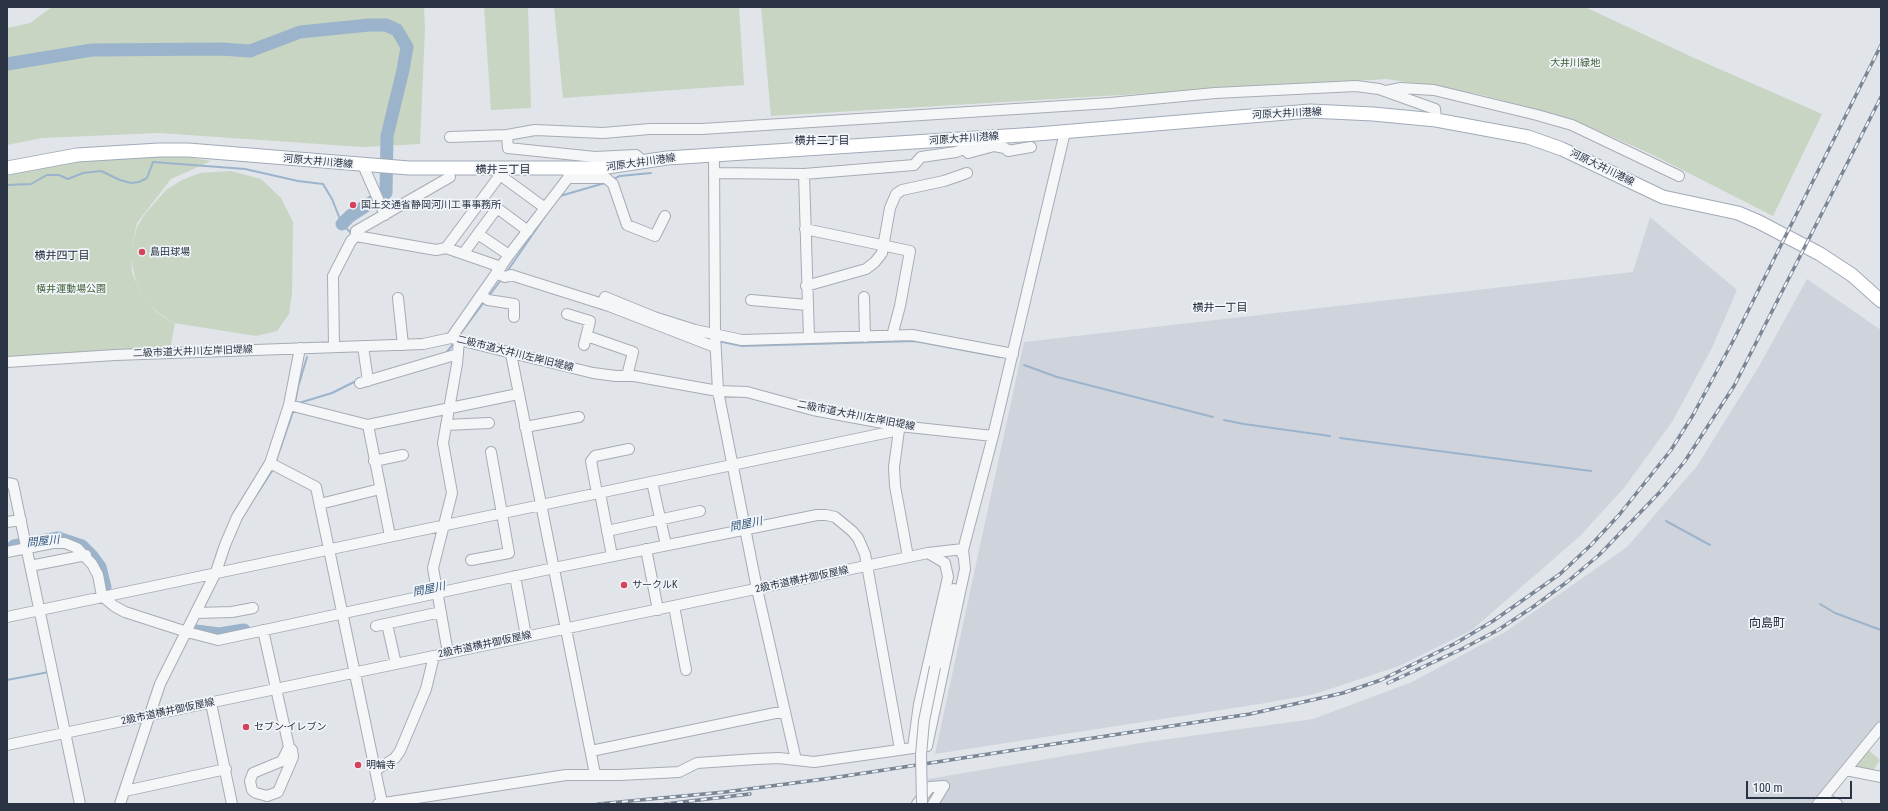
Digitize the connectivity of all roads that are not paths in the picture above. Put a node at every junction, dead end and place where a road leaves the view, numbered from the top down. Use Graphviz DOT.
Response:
graph roads {
  1 [pos="1384,91"];
  2 [pos="1436,120"];
  3 [pos="1065,132"];
  4 [pos="507,135"];
  5 [pos="450,137"];
  6 [pos="993,137"];
  7 [pos="1031,147"];
  8 [pos="714,155"];
  9 [pos="643,161"];
  10 [pos="363,165"];
  11 [pos="914,165"];
  12 [pos="7,168"];
  13 [pos="569,173"];
  14 [pos="714,173"];
  15 [pos="967,173"];
  16 [pos="804,174"];
  17 [pos="1679,176"];
  18 [pos="450,177"];
  19 [pos="545,208"];
  20 [pos="385,215"];
  21 [pos="665,216"];
  22 [pos="805,229"];
  23 [pos="528,231"];
  24 [pos="478,234"];
  25 [pos="356,236"];
  26 [pos="884,245"];
  27 [pos="446,248"];
  28 [pos="463,254"];
  29 [pos="509,255"];
  30 [pos="498,270"];
  31 [pos="806,286"];
  32 [pos="481,295"];
  33 [pos="864,297"];
  34 [pos="398,298"];
  35 [pos="751,300"];
  36 [pos="1881,300"];
  37 [pos="807,305"];
  38 [pos="566,314"];
  39 [pos="514,317"];
  40 [pos="671,326"];
  41 [pos="715,334"];
  42 [pos="892,336"];
  43 [pos="865,337"];
  44 [pos="809,338"];
  45 [pos="455,339"];
  46 [pos="403,345"];
  47 [pos="363,346"];
  48 [pos="715,346"];
  49 [pos="334,347"];
  50 [pos="300,348"];
  51 [pos="458,354"];
  52 [pos="511,354"];
  53 [pos="1013,354"];
  54 [pos="7,362"];
  55 [pos="627,376"];
  56 [pos="718,391"];
  57 [pos="518,394"];
  58 [pos="289,405"];
  59 [pos="450,408"];
  60 [pos="579,417"];
  61 [pos="489,423"];
  62 [pos="368,425"];
  63 [pos="446,425"];
  64 [pos="525,426"];
  65 [pos="899,428"];
  66 [pos="993,436"];
  67 [pos="629,449"];
  68 [pos="491,452"];
  69 [pos="402,455"];
  70 [pos="374,461"];
  71 [pos="270,463"];
  72 [pos="733,465"];
  73 [pos="652,482"];
  74 [pos="7,483"];
  75 [pos="380,489"];
  76 [pos="598,493"];
  77 [pos="320,504"];
  78 [pos="541,505"];
  79 [pos="700,511"];
  80 [pos="502,513"];
  81 [pos="21,520"];
  82 [pos="660,520"];
  83 [pos="7,522"];
  84 [pos="443,525"];
  85 [pos="746,529"];
  86 [pos="607,531"];
  87 [pos="390,536"];
  88 [pos="666,545"];
  89 [pos="27,548"];
  90 [pos="330,548"];
  91 [pos="963,549"];
  92 [pos="646,550"];
  93 [pos="7,552"];
  94 [pos="928,553"];
  95 [pos="86,555"];
  96 [pos="612,556"];
  97 [pos="908,557"];
  98 [pos="471,560"];
  99 [pos="30,566"];
  100 [pos="868,566"];
  101 [pos="554,568"];
  102 [pos="216,572"];
  103 [pos="515,576"];
  104 [pos="757,589"];
  105 [pos="437,592"];
  106 [pos="102,596"];
  107 [pos="674,606"];
  108 [pos="252,608"];
  109 [pos="39,610"];
  110 [pos="658,610"];
  111 [pos="343,612"];
  112 [pos="440,612"];
  113 [pos="196,613"];
  114 [pos="7,616"];
  115 [pos="387,624"];
  116 [pos="376,626"];
  117 [pos="566,628"];
  118 [pos="263,630"];
  119 [pos="187,632"];
  120 [pos="526,636"];
  121 [pos="448,653"];
  122 [pos="434,656"];
  123 [pos="396,664"];
  124 [pos="686,670"];
  125 [pos="356,672"];
  126 [pos="277,688"];
  127 [pos="211,703"];
  128 [pos="785,711"];
  129 [pos="149,716"];
  130 [pos="1881,727"];
  131 [pos="65,733"];
  132 [pos="7,745"];
  133 [pos="289,747"];
  134 [pos="913,748"];
  135 [pos="900,750"];
  136 [pos="591,751"];
  137 [pos="796,760"];
  138 [pos="226,769"];
  139 [pos="376,770"];
  140 [pos="1846,770"];
  141 [pos="595,774"];
  142 [pos="1881,777"];
  143 [pos="125,791"];
  144 [pos="1820,801"];
  145 [pos="80,804"];
  146 [pos="120,804"];
  147 [pos="232,804"];
  148 [pos="380,804"];
  149 [pos="917,804"];
  150 [pos="922,804"];
  151 [pos="932,804"];
  152 [pos="1836,804"];
  1 -- 2 [label="street"];
  1 -- 4 [label="street"];
  1 -- 17 [label="street"];
  2 -- 3 [label="main road, 河原大井川港線"];
  2 -- 36 [label="main road, 河原大井川港線"];
  3 -- 6 [label="main road, 河原大井川港線"];
  3 -- 53 [label="street"];
  4 -- 5 [label="street"];
  4 -- 9 [label="street"];
  6 -- 8 [label="main road, 河原大井川港線"];
  6 -- 11 [label="street"];
  7 -- 11 [label="street"];
  8 -- 9 [label="main road, 河原大井川港線"];
  8 -- 14 [label="street"];
  9 -- 13 [label="main road, 河原大井川港線"];
  10 -- 12 [label="main road, 河原大井川港線"];
  10 -- 13 [label="main road, 河原大井川港線"];
  10 -- 20 [label="street"];
  11 -- 16 [label="street"];
  13 -- 19 [label="street"];
  13 -- 21 [label="street"];
  14 -- 16 [label="street"];
  14 -- 41 [label="street"];
  15 -- 26 [label="street"];
  16 -- 22 [label="street"];
  18 -- 20 [label="street"];
  19 -- 23 [label="street"];
  19 -- 27 [label="street"];
  20 -- 25 [label="street"];
  22 -- 26 [label="street"];
  22 -- 31 [label="street"];
  23 -- 24 [label="street"];
  23 -- 29 [label="street"];
  24 -- 28 [label="street"];
  24 -- 29 [label="street"];
  25 -- 27 [label="street"];
  25 -- 49 [label="street"];
  26 -- 31 [label="street"];
  26 -- 42 [label="street"];
  27 -- 28 [label="street"];
  28 -- 30 [label="street"];
  29 -- 30 [label="street"];
  30 -- 32 [label="street"];
  30 -- 40 [label="street"];
  31 -- 37 [label="street"];
  32 -- 39 [label="street"];
  32 -- 45 [label="street"];
  33 -- 43 [label="street"];
  34 -- 46 [label="street"];
  35 -- 37 [label="street"];
  37 -- 44 [label="street"];
  38 -- 55 [label="street"];
  40 -- 41 [label="street"];
  40 -- 48 [label="street"];
  41 -- 44 [label="street"];
  41 -- 48 [label="street"];
  42 -- 43 [label="street"];
  42 -- 53 [label="street"];
  43 -- 44 [label="street"];
  45 -- 46 [label="street, 二級市道大井川左岸旧堤線"];
  45 -- 51 [label="street"];
  45 -- 52 [label="street, 二級市道大井川左岸旧堤線"];
  46 -- 47 [label="street, 二級市道大井川左岸旧堤線"];
  47 -- 49 [label="street, 二級市道大井川左岸旧堤線"];
  47 -- 51 [label="street"];
  48 -- 56 [label="street"];
  49 -- 50 [label="street, 二級市道大井川左岸旧堤線"];
  50 -- 54 [label="street, 二級市道大井川左岸旧堤線"];
  50 -- 58 [label="street"];
  51 -- 59 [label="street"];
  52 -- 55 [label="street, 二級市道大井川左岸旧堤線"];
  52 -- 57 [label="street"];
  53 -- 66 [label="street"];
  55 -- 56 [label="street, 二級市道大井川左岸旧堤線"];
  56 -- 65 [label="street, 二級市道大井川左岸旧堤線"];
  56 -- 72 [label="street"];
  57 -- 59 [label="street"];
  57 -- 64 [label="street"];
  58 -- 62 [label="street"];
  58 -- 71 [label="street"];
  59 -- 62 [label="street"];
  59 -- 63 [label="street"];
  60 -- 64 [label="street"];
  61 -- 63 [label="street"];
  62 -- 70 [label="street"];
  63 -- 84 [label="street"];
  64 -- 78 [label="street"];
  65 -- 66 [label="street, 二級市道大井川左岸旧堤線"];
  65 -- 72 [label="street"];
  65 -- 97 [label="street"];
  66 -- 91 [label="street"];
  67 -- 76 [label="street"];
  68 -- 80 [label="street"];
  69 -- 70 [label="street"];
  70 -- 75 [label="street"];
  71 -- 77 [label="street"];
  71 -- 102 [label="street"];
  72 -- 73 [label="street"];
  72 -- 85 [label="street"];
  73 -- 76 [label="street"];
  73 -- 82 [label="street"];
  74 -- 81 [label="street"];
  75 -- 77 [label="street"];
  75 -- 87 [label="street"];
  76 -- 78 [label="street"];
  76 -- 86 [label="street"];
  77 -- 90 [label="street"];
  78 -- 80 [label="street"];
  78 -- 101 [label="street"];
  79 -- 82 [label="street"];
  80 -- 84 [label="street"];
  80 -- 98 [label="street"];
  81 -- 83 [label="street"];
  81 -- 89 [label="street"];
  82 -- 86 [label="street"];
  82 -- 88 [label="street"];
  84 -- 87 [label="street"];
  84 -- 105 [label="street"];
  85 -- 88 [label="street"];
  85 -- 100 [label="street"];
  85 -- 104 [label="street"];
  86 -- 96 [label="street"];
  87 -- 90 [label="street"];
  88 -- 92 [label="street"];
  89 -- 93 [label="street"];
  89 -- 95 [label="street"];
  89 -- 99 [label="street"];
  90 -- 102 [label="street"];
  90 -- 111 [label="street"];
  91 -- 94 [label="street, 2級市道横井御仮屋線"];
  91 -- 134 [label="street"];
  91 -- 150 [label="street, bridge"];
  92 -- 96 [label="street"];
  92 -- 110 [label="street"];
  94 -- 97 [label="street, 2級市道横井御仮屋線"];
  94 -- 134 [label="street"];
  95 -- 99 [label="street"];
  95 -- 106 [label="street"];
  96 -- 101 [label="street"];
  97 -- 100 [label="street, 2級市道横井御仮屋線"];
  99 -- 109 [label="street"];
  100 -- 104 [label="street, 2級市道横井御仮屋線"];
  100 -- 135 [label="street"];
  101 -- 103 [label="street"];
  101 -- 117 [label="street"];
  102 -- 106 [label="street"];
  102 -- 113 [label="street"];
  103 -- 105 [label="street"];
  103 -- 120 [label="street"];
  104 -- 107 [label="street, 2級市道横井御仮屋線"];
  104 -- 128 [label="street"];
  105 -- 111 [label="street"];
  105 -- 112 [label="street"];
  106 -- 109 [label="street"];
  106 -- 119 [label="street"];
  107 -- 110 [label="street, 2級市道横井御仮屋線"];
  107 -- 124 [label="street"];
  108 -- 113 [label="street"];
  109 -- 114 [label="street"];
  109 -- 131 [label="street"];
  110 -- 117 [label="street, 2級市道横井御仮屋線"];
  111 -- 118 [label="street"];
  111 -- 125 [label="street"];
  112 -- 115 [label="street"];
  112 -- 121 [label="street"];
  113 -- 119 [label="street"];
  115 -- 116 [label="street"];
  115 -- 123 [label="street"];
  117 -- 120 [label="street, 2級市道横井御仮屋線"];
  117 -- 136 [label="street"];
  118 -- 119 [label="street"];
  118 -- 126 [label="street"];
  119 -- 129 [label="street"];
  120 -- 121 [label="street, 2級市道横井御仮屋線"];
  121 -- 122 [label="street, 2級市道横井御仮屋線"];
  122 -- 123 [label="street, 2級市道横井御仮屋線"];
  122 -- 139 [label="street"];
  123 -- 125 [label="street, 2級市道横井御仮屋線"];
  125 -- 126 [label="street, 2級市道横井御仮屋線"];
  125 -- 139 [label="street"];
  126 -- 127 [label="street, 2級市道横井御仮屋線"];
  126 -- 133 [label="street"];
  127 -- 129 [label="street, 2級市道横井御仮屋線"];
  127 -- 138 [label="street"];
  128 -- 136 [label="street"];
  128 -- 137 [label="street"];
  129 -- 131 [label="street, 2級市道横井御仮屋線"];
  129 -- 143 [label="street"];
  130 -- 140 [label="street"];
  131 -- 132 [label="street, 2級市道横井御仮屋線"];
  131 -- 145 [label="street"];
  133 -- 133 [label="street"];
  134 -- 135 [label="street"];
  135 -- 137 [label="street"];
  136 -- 141 [label="street"];
  137 -- 141 [label="street"];
  138 -- 143 [label="street"];
  138 -- 147 [label="street"];
  139 -- 148 [label="street"];
  140 -- 142 [label="street"];
  140 -- 144 [label="street"];
  141 -- 148 [label="street"];
  143 -- 146 [label="street"];
  144 -- 152 [label="street"];
  149 -- 151 [label="street"];
}
